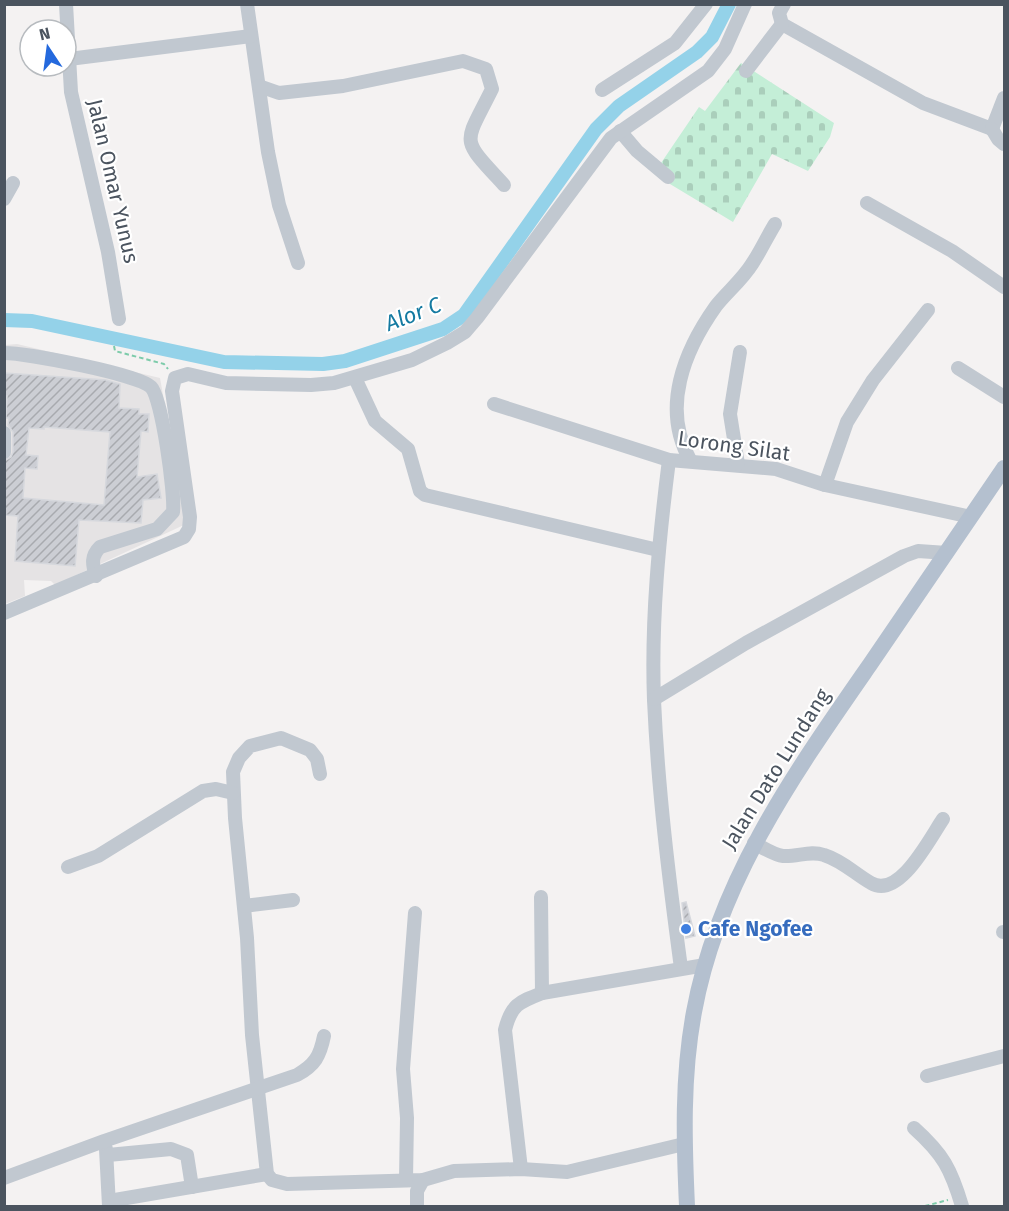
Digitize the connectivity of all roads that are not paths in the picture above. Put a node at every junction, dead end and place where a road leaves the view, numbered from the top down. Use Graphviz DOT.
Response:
graph roads {
  1 [pos="247,4"];
  2 [pos="706,4"];
  3 [pos="745,4"];
  4 [pos="784,4"];
  5 [pos="782,24"];
  6 [pos="251,36"];
  7 [pos="78,58"];
  8 [pos="746,72"];
  9 [pos="70,78"];
  10 [pos="259,86"];
  11 [pos="602,90"];
  12 [pos="1005,98"];
  13 [pos="992,129"];
  14 [pos="620,131"];
  15 [pos="1005,144"];
  16 [pos="668,177"];
  17 [pos="13,183"];
  18 [pos="504,185"];
  19 [pos="4,199"];
  20 [pos="867,203"];
  21 [pos="775,224"];
  22 [pos="298,263"];
  23 [pos="1005,287"];
  24 [pos="928,310"];
  25 [pos="119,319"];
  26 [pos="4,352"];
  27 [pos="740,352"];
  28 [pos="958,368"];
  29 [pos="356,378"];
  30 [pos="1005,398"];
  31 [pos="494,404"];
  32 [pos="4,433"];
  33 [pos="4,452"];
  34 [pos="669,460"];
  35 [pos="690,460"];
  36 [pos="738,464"];
  37 [pos="1005,468"];
  38 [pos="825,485"];
  39 [pos="971,517"];
  40 [pos="658,550"];
  41 [pos="947,553"];
  42 [pos="96,576"];
  43 [pos="5,611"];
  44 [pos="654,699"];
  45 [pos="320,774"];
  46 [pos="233,793"];
  47 [pos="944,819"];
  48 [pos="754,843"];
  49 [pos="68,867"];
  50 [pos="541,897"];
  51 [pos="293,900"];
  52 [pos="244,906"];
  53 [pos="415,913"];
  54 [pos="705,965"];
  55 [pos="681,968"];
  56 [pos="542,993"];
  57 [pos="324,1036"];
  58 [pos="1005,1056"];
  59 [pos="927,1076"];
  60 [pos="257,1089"];
  61 [pos="914,1128"];
  62 [pos="104,1141"];
  63 [pos="684,1144"];
  64 [pos="108,1155"];
  65 [pos="521,1169"];
  66 [pos="267,1174"];
  67 [pos="4,1178"];
  68 [pos="423,1179"];
  69 [pos="406,1180"];
  70 [pos="192,1187"];
  71 [pos="961,1202"];
  72 [pos="109,1204"];
  73 [pos="417,1206"];
  74 [pos="687,1206"];
  1 -- 6 [label="street"];
  2 -- 11 [label="street"];
  3 -- 14 [label="street"];
  4 -- 5 [label="street"];
  5 -- 8 [label="street"];
  5 -- 13 [label="street"];
  6 -- 7 [label="street"];
  6 -- 10 [label="street"];
  9 -- 25 [label="street, Jalan Omar Yunus"];
  10 -- 18 [label="street"];
  10 -- 22 [label="street"];
  12 -- 13 [label="street"];
  13 -- 15 [label="street"];
  14 -- 16 [label="street"];
  14 -- 29 [label="street"];
  17 -- 19 [label="street"];
  20 -- 23 [label="street"];
  21 -- 35 [label="street"];
  24 -- 38 [label="street"];
  26 -- 42 [label="street"];
  27 -- 36 [label="street"];
  28 -- 30 [label="street"];
  29 -- 40 [label="street"];
  29 -- 42 [label="street"];
  31 -- 34 [label="street, Lorong Silat"];
  32 -- 33 [label="street"];
  34 -- 35 [label="street, Lorong Silat"];
  34 -- 40 [label="street"];
  35 -- 36 [label="street, Lorong Silat"];
  36 -- 38 [label="street, Lorong Silat"];
  37 -- 39 [label="main road, Jalan Dato Lundang"];
  38 -- 39 [label="street, Lorong Silat"];
  39 -- 41 [label="main road, Jalan Dato Lundang"];
  40 -- 44 [label="street"];
  41 -- 44 [label="street"];
  41 -- 48 [label="main road, Jalan Dato Lundang"];
  42 -- 43 [label="street"];
  44 -- 55 [label="street"];
  45 -- 46 [label="street"];
  46 -- 49 [label="street"];
  46 -- 52 [label="street"];
  47 -- 48 [label="street"];
  48 -- 54 [label="main road, Jalan Dato Lundang"];
  50 -- 56 [label="street"];
  51 -- 52 [label="street"];
  52 -- 60 [label="street"];
  53 -- 69 [label="street"];
  54 -- 55 [label="street"];
  54 -- 63 [label="main road, Jalan Dato Lundang"];
  55 -- 56 [label="street"];
  56 -- 65 [label="street"];
  57 -- 60 [label="street"];
  58 -- 59 [label="street"];
  60 -- 62 [label="street"];
  60 -- 66 [label="street"];
  61 -- 71 [label="street"];
  62 -- 64 [label="street"];
  62 -- 67 [label="street"];
  63 -- 65 [label="street"];
  63 -- 74 [label="main road, Jalan Dato Lundang"];
  64 -- 70 [label="street"];
  64 -- 72 [label="street"];
  65 -- 68 [label="street"];
  66 -- 69 [label="street"];
  66 -- 70 [label="street"];
  68 -- 69 [label="street"];
  68 -- 73 [label="street"];
  70 -- 72 [label="street"];
}
